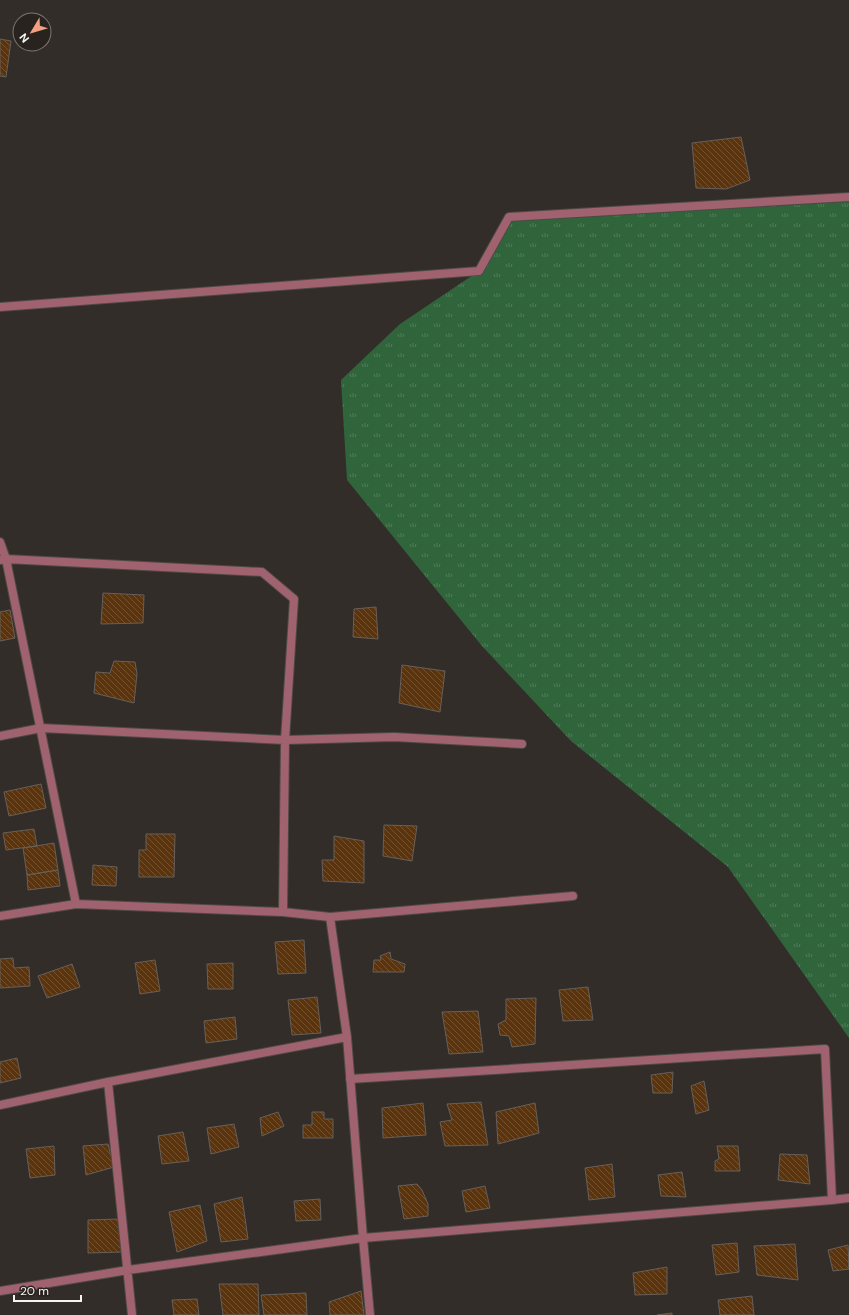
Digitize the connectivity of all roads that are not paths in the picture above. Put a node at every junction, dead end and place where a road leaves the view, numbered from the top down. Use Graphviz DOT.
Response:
graph roads {
  1 [pos="849,197"];
  2 [pos="0,307"];
  3 [pos="0,542"];
  4 [pos="3,559"];
  5 [pos="41,728"];
  6 [pos="0,736"];
  7 [pos="285,740"];
  8 [pos="522,744"];
  9 [pos="573,896"];
  10 [pos="76,904"];
  11 [pos="283,912"];
  12 [pos="0,916"];
  13 [pos="330,918"];
  14 [pos="347,1037"];
  15 [pos="350,1079"];
  16 [pos="108,1082"];
  17 [pos="0,1105"];
  18 [pos="849,1198"];
  19 [pos="832,1200"];
  20 [pos="362,1238"];
  21 [pos="128,1270"];
  22 [pos="0,1291"];
  23 [pos="132,1315"];
  24 [pos="370,1315"];
  1 -- 2 [label="street"];
  3 -- 4 [label="street"];
  4 -- 5 [label="street"];
  4 -- 7 [label="street"];
  5 -- 6 [label="street"];
  5 -- 7 [label="street"];
  5 -- 10 [label="street"];
  7 -- 8 [label="street"];
  7 -- 11 [label="street"];
  9 -- 13 [label="street"];
  10 -- 11 [label="street"];
  10 -- 12 [label="street"];
  11 -- 13 [label="street"];
  13 -- 14 [label="street"];
  14 -- 15 [label="street"];
  14 -- 16 [label="street"];
  15 -- 19 [label="street"];
  15 -- 20 [label="street"];
  16 -- 17 [label="street"];
  16 -- 21 [label="street"];
  18 -- 19 [label="street"];
  19 -- 20 [label="street"];
  20 -- 21 [label="street"];
  20 -- 24 [label="street"];
  21 -- 22 [label="street"];
  21 -- 23 [label="street"];
}
